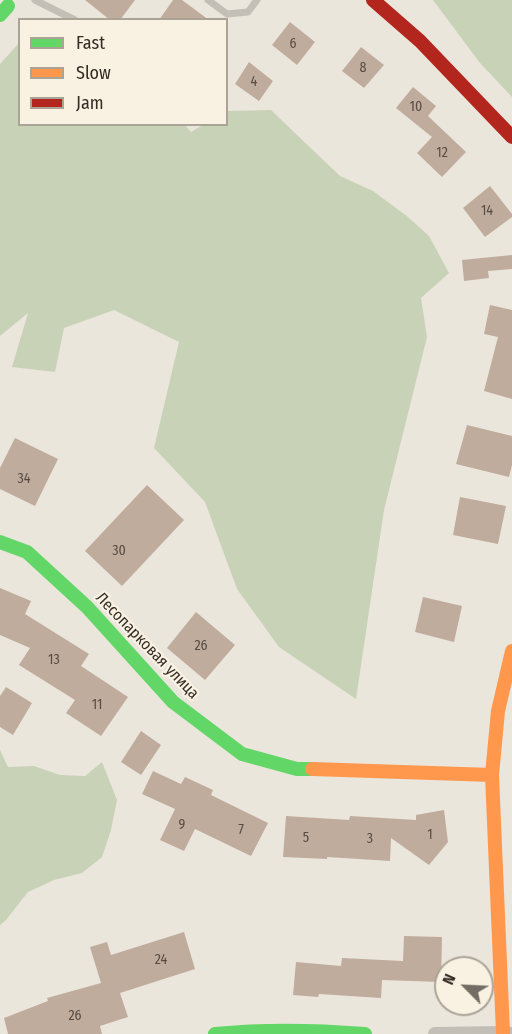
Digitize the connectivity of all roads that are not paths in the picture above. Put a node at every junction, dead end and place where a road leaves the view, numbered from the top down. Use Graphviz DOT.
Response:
graph roads {
  1 [pos="35,0"];
  2 [pos="208,0"];
  3 [pos="257,0"];
  4 [pos="373,0"];
  5 [pos="71,18"];
  6 [pos="512,137"];
  7 [pos="0,542"];
  8 [pos="512,651"];
  9 [pos="492,775"];
  10 [pos="507,1033"];
  11 [pos="215,1034"];
  12 [pos="365,1034"];
  13 [pos="435,1034"];
  1 -- 5 [label="lane"];
  2 -- 3 [label="lane"];
  4 -- 6 [label="street"];
  7 -- 9 [label="street, Лесопарковая улица"];
  8 -- 9 [label="street"];
  9 -- 10 [label="street"];
  10 -- 13 [label="street"];
  11 -- 12 [label="street"];
}
